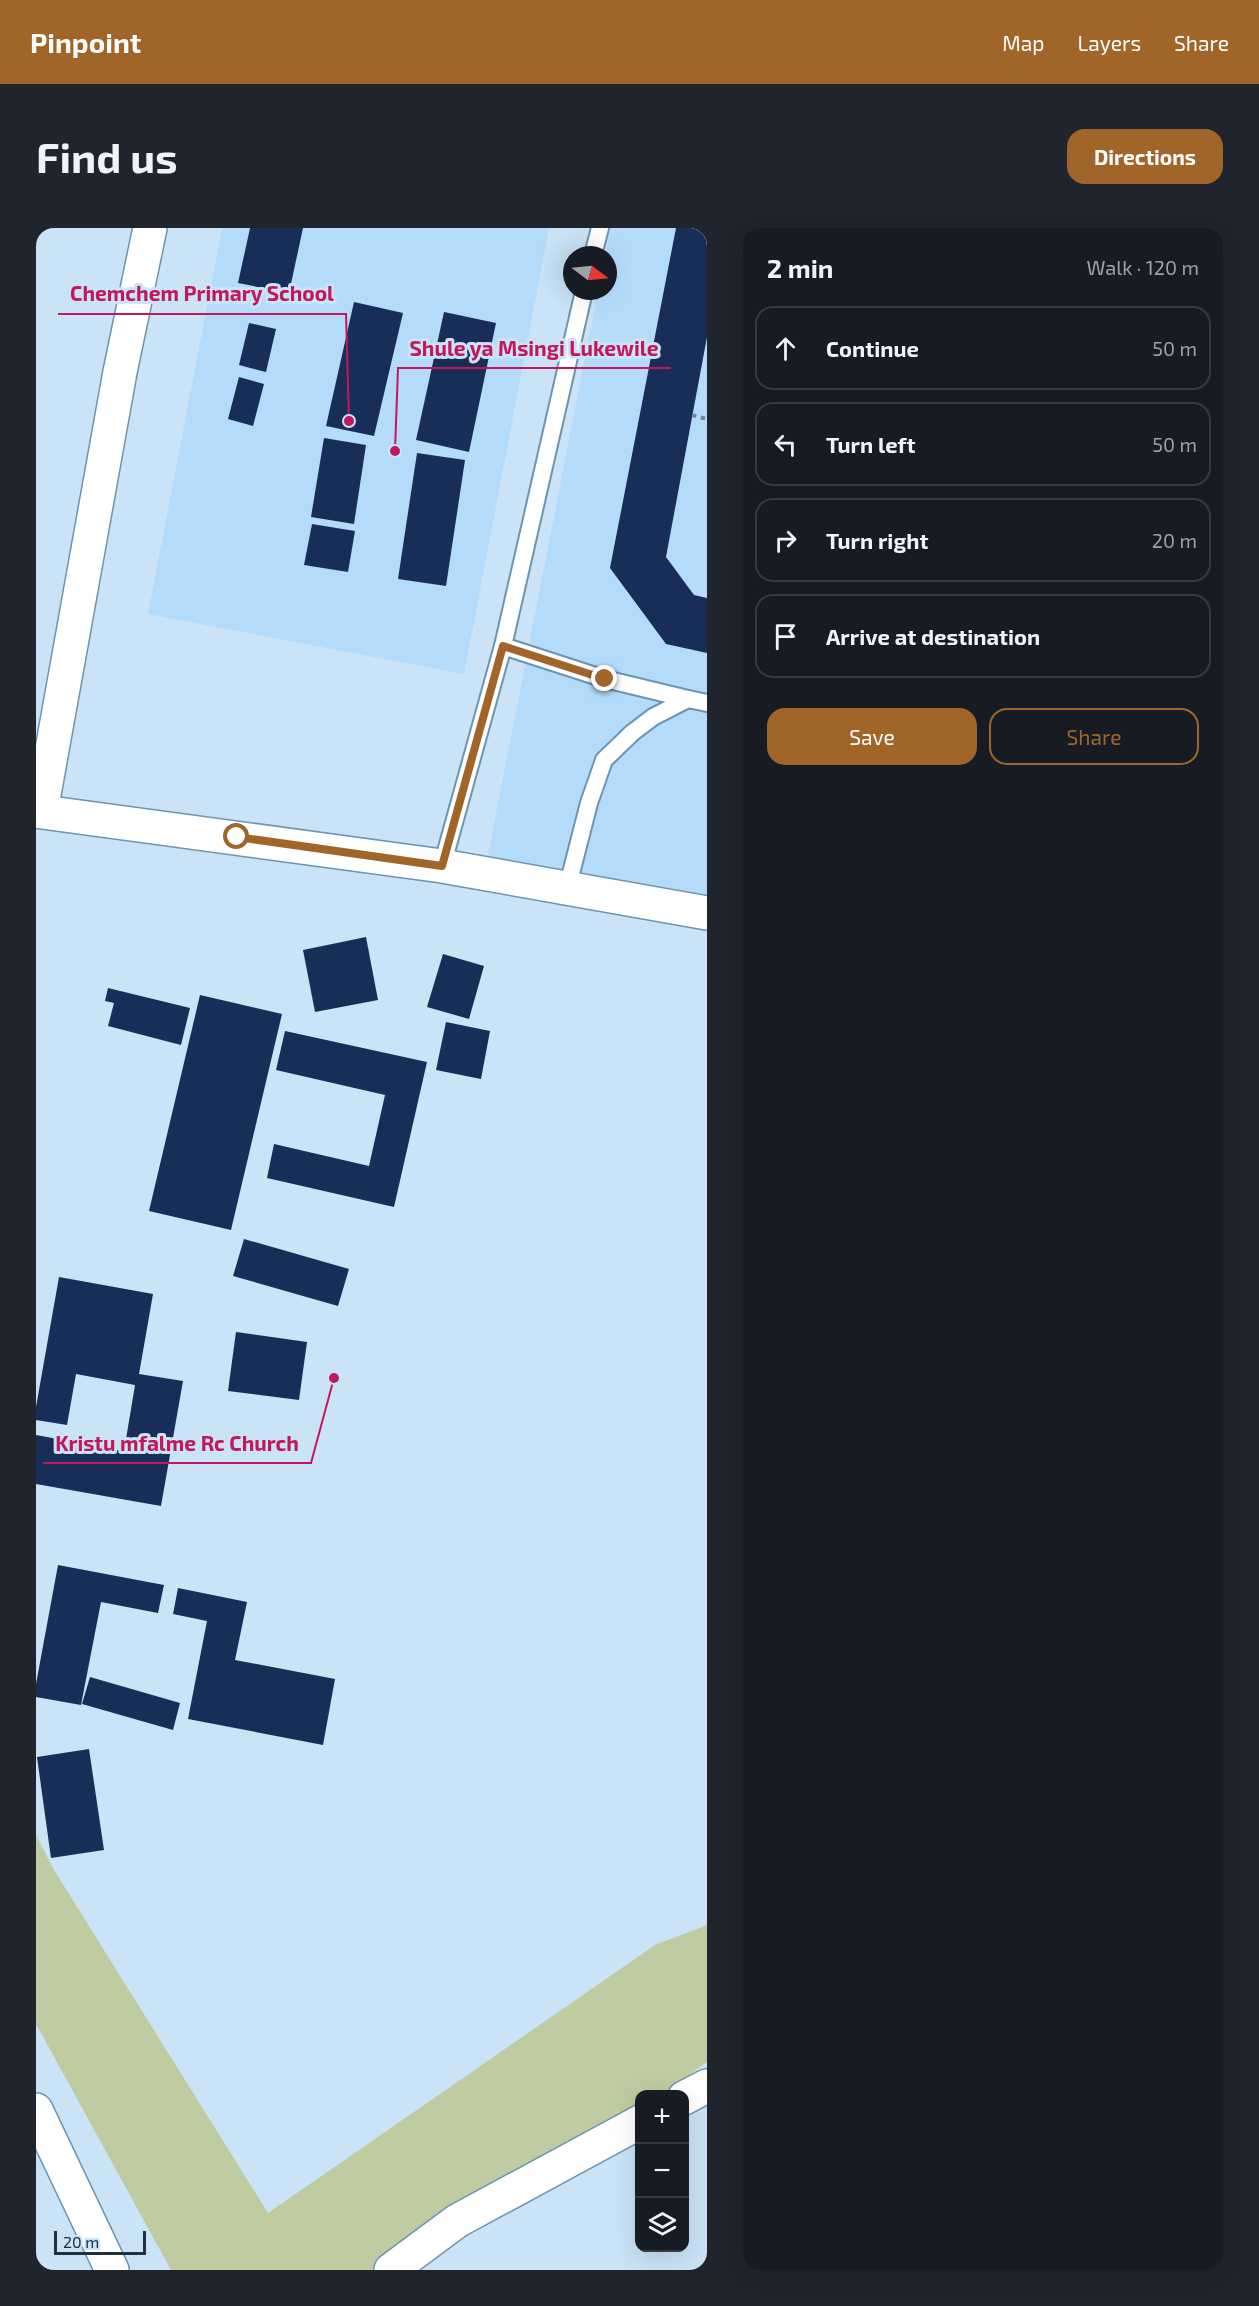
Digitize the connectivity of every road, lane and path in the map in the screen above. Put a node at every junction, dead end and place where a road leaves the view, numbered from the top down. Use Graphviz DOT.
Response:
graph roads {
  1 [pos="150,228"];
  2 [pos="600,228"];
  3 [pos="595,246"];
  4 [pos="582,300"];
  5 [pos="692,415"];
  6 [pos="707,419"];
  7 [pos="503,646"];
  8 [pos="688,699"];
  9 [pos="707,703"];
  10 [pos="38,818"];
  11 [pos="442,866"];
  12 [pos="567,889"];
  13 [pos="707,913"];
  14 [pos="707,2086"];
  15 [pos="689,2095"];
  16 [pos="36,2110"];
  17 [pos="635,2124"];
  18 [pos="112,2270"];
  19 [pos="391,2270"];
  1 -- 10 [label="street"];
  2 -- 3 [label="lane"];
  4 -- 7 [label="lane"];
  5 -- 6 [label="path"];
  7 -- 8 [label="lane"];
  7 -- 11 [label="lane"];
  8 -- 9 [label="lane"];
  8 -- 12 [label="lane"];
  10 -- 11 [label="street"];
  11 -- 12 [label="street"];
  12 -- 13 [label="street"];
  14 -- 15 [label="street"];
  16 -- 18 [label="street"];
  17 -- 19 [label="street"];
}
